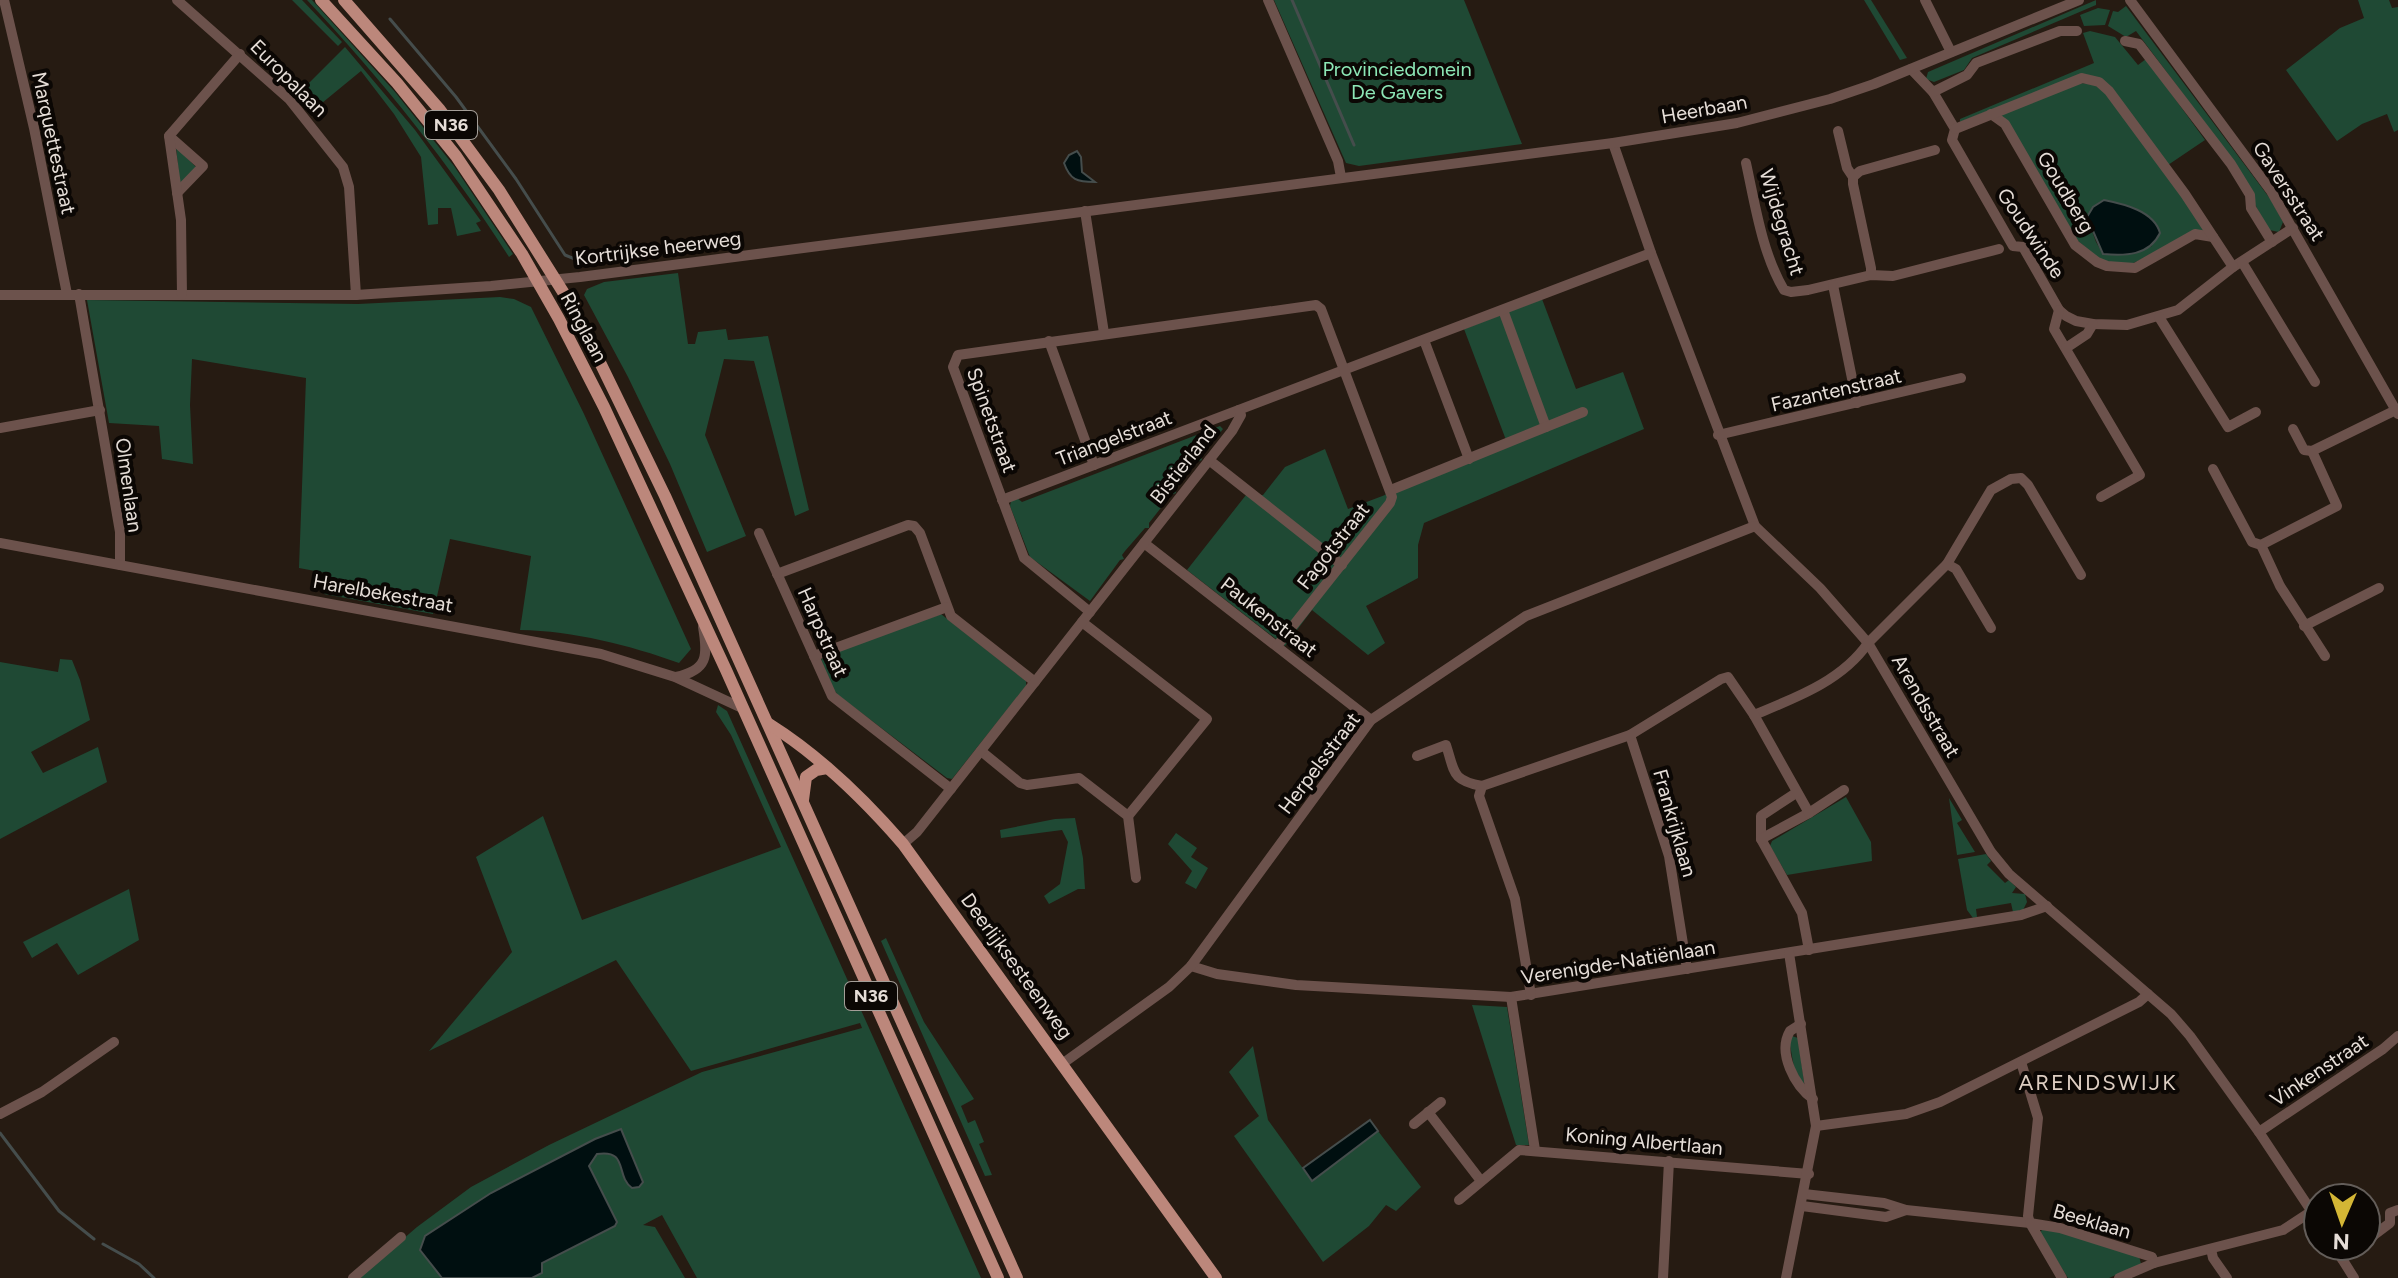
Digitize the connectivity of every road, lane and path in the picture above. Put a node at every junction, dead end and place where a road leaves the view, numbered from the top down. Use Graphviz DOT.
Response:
graph roads {
  1 [pos="4,0"];
  2 [pos="177,0"];
  3 [pos="321,0"];
  4 [pos="344,0"];
  5 [pos="1268,0"];
  6 [pos="1925,0"];
  7 [pos="2079,0"];
  8 [pos="2130,0"];
  9 [pos="2077,31"];
  10 [pos="2125,41"];
  11 [pos="1951,52"];
  12 [pos="240,54"];
  13 [pos="1911,69"];
  14 [pos="1933,92"];
  15 [pos="1991,114"];
  16 [pos="1955,129"];
  17 [pos="1838,131"];
  18 [pos="169,136"];
  19 [pos="1613,143"];
  20 [pos="1935,150"];
  21 [pos="1746,163"];
  22 [pos="1341,177"];
  23 [pos="1853,177"];
  24 [pos="1316,180"];
  25 [pos="177,193"];
  26 [pos="1085,211"];
  27 [pos="2293,228"];
  28 [pos="2213,237"];
  29 [pos="2272,242"];
  30 [pos="1999,249"];
  31 [pos="1651,253"];
  32 [pos="2237,265"];
  33 [pos="1871,275"];
  34 [pos="556,279"];
  35 [pos="537,281"];
  36 [pos="1833,285"];
  37 [pos="67,294"];
  38 [pos="79,294"];
  39 [pos="0,295"];
  40 [pos="182,295"];
  41 [pos="356,295"];
  42 [pos="1503,310"];
  43 [pos="2059,310"];
  44 [pos="2159,317"];
  45 [pos="2093,324"];
  46 [pos="1104,333"];
  47 [pos="1424,340"];
  48 [pos="1049,341"];
  49 [pos="2066,348"];
  50 [pos="1345,371"];
  51 [pos="1961,378"];
  52 [pos="2315,382"];
  53 [pos="1857,403"];
  54 [pos="100,410"];
  55 [pos="1239,410"];
  56 [pos="1583,412"];
  57 [pos="2256,412"];
  58 [pos="2397,412"];
  59 [pos="1546,427"];
  60 [pos="0,428"];
  61 [pos="2293,429"];
  62 [pos="1718,435"];
  63 [pos="2312,451"];
  64 [pos="1469,459"];
  65 [pos="1209,460"];
  66 [pos="1094,465"];
  67 [pos="2213,469"];
  68 [pos="1391,490"];
  69 [pos="2101,497"];
  70 [pos="1002,500"];
  71 [pos="1755,526"];
  72 [pos="759,533"];
  73 [pos="0,543"];
  74 [pos="1144,543"];
  75 [pos="2261,545"];
  76 [pos="1947,564"];
  77 [pos="120,565"];
  78 [pos="1342,565"];
  79 [pos="777,574"];
  80 [pos="2081,575"];
  81 [pos="2379,588"];
  82 [pos="947,607"];
  83 [pos="1090,612"];
  84 [pos="702,621"];
  85 [pos="1082,622"];
  86 [pos="2304,626"];
  87 [pos="1991,628"];
  88 [pos="1868,643"];
  89 [pos="1277,646"];
  90 [pos="814,656"];
  91 [pos="2325,656"];
  92 [pos="675,677"];
  93 [pos="1035,682"];
  94 [pos="749,710"];
  95 [pos="1754,715"];
  96 [pos="1371,720"];
  97 [pos="767,722"];
  98 [pos="1630,735"];
  99 [pos="981,751"];
  100 [pos="1417,756"];
  101 [pos="827,768"];
  102 [pos="1482,786"];
  103 [pos="951,789"];
  104 [pos="1844,790"];
  105 [pos="1796,793"];
  106 [pos="804,804"];
  107 [pos="1809,813"];
  108 [pos="1128,816"];
  109 [pos="1761,839"];
  110 [pos="903,844"];
  111 [pos="1136,878"];
  112 [pos="2047,906"];
  113 [pos="1809,950"];
  114 [pos="1789,953"];
  115 [pos="1191,966"];
  116 [pos="1687,969"];
  117 [pos="2148,994"];
  118 [pos="1531,995"];
  119 [pos="1511,997"];
  120 [pos="1801,1024"];
  121 [pos="2398,1036"];
  122 [pos="114,1042"];
  123 [pos="2021,1062"];
  124 [pos="1062,1064"];
  125 [pos="1813,1099"];
  126 [pos="1441,1102"];
  127 [pos="1428,1112"];
  128 [pos="0,1114"];
  129 [pos="1414,1124"];
  130 [pos="1816,1126"];
  131 [pos="2259,1132"];
  132 [pos="1535,1150"];
  133 [pos="1669,1161"];
  134 [pos="1809,1174"];
  135 [pos="1481,1181"];
  136 [pos="1804,1194"];
  137 [pos="2302,1196"];
  138 [pos="1459,1200"];
  139 [pos="1802,1206"];
  140 [pos="1906,1210"];
  141 [pos="2398,1210"];
  142 [pos="2302,1218"];
  143 [pos="2030,1223"];
  144 [pos="2394,1224"];
  145 [pos="401,1237"];
  146 [pos="2211,1249"];
  147 [pos="2154,1263"];
  148 [pos="353,1278"];
  149 [pos="998,1278"];
  150 [pos="1017,1278"];
  151 [pos="1216,1278"];
  152 [pos="1663,1278"];
  153 [pos="1786,1278"];
  154 [pos="2062,1278"];
  155 [pos="2119,1278"];
  156 [pos="2227,1278"];
  1 -- 37 [label="street, Marquettestraat"];
  2 -- 12 [label="street, Europalaan"];
  3 -- 35 [label="main road, Ringlaan / N36"];
  4 -- 34 [label="main road, Ringlaan / N36"];
  5 -- 22 [label="street"];
  6 -- 11 [label="street"];
  7 -- 11 [label="street, Heerbaan"];
  8 -- 27 [label="street, Gaversstraat"];
  9 -- 14 [label="street"];
  10 -- 29 [label="street"];
  11 -- 13 [label="street, Heerbaan"];
  12 -- 18 [label="street"];
  12 -- 41 [label="street, Europalaan"];
  13 -- 14 [label="street, Goudwinde"];
  13 -- 19 [label="street, Heerbaan"];
  14 -- 16 [label="street, Goudwinde"];
  15 -- 16 [label="street"];
  15 -- 28 [label="street"];
  15 -- 28 [label="street, Goudberg"];
  16 -- 43 [label="street, Goudwinde"];
  17 -- 23 [label="street"];
  18 -- 25 [label="street"];
  18 -- 25 [label="street"];
  19 -- 22 [label="street, Heerbaan"];
  19 -- 31 [label="street, Arendsstraat"];
  20 -- 23 [label="street"];
  21 -- 36 [label="street, Wijdegracht"];
  22 -- 24 [label="street, Heerbaan"];
  23 -- 33 [label="street"];
  24 -- 26 [label="street, Kortrijkse heerweg"];
  25 -- 40 [label="street"];
  26 -- 34 [label="street, Kortrijkse heerweg"];
  26 -- 46 [label="street"];
  27 -- 29 [label="street"];
  27 -- 58 [label="street, Gaversstraat"];
  28 -- 32 [label="street"];
  29 -- 32 [label="street"];
  30 -- 33 [label="street, Wijdegracht"];
  31 -- 42 [label="street"];
  31 -- 62 [label="street, Arendsstraat"];
  32 -- 44 [label="street"];
  32 -- 52 [label="street"];
  33 -- 36 [label="street, Wijdegracht"];
  34 -- 35 [label="street, Kortrijkse heerweg"];
  34 -- 94 [label="main road, Ringlaan / N36"];
  35 -- 41 [label="street, Kortrijkse heerweg"];
  35 -- 84 [label="main road, Ringlaan / N36"];
  36 -- 53 [label="street, Wijdegracht"];
  37 -- 38 [label="street, Kortrijkse heerweg"];
  37 -- 39 [label="street, Kortrijkse heerweg"];
  38 -- 40 [label="street, Kortrijkse heerweg"];
  38 -- 54 [label="street, Olmenlaan"];
  40 -- 41 [label="street, Kortrijkse heerweg"];
  42 -- 47 [label="street"];
  42 -- 59 [label="street"];
  43 -- 45 [label="street, Goudwinde"];
  43 -- 49 [label="street, Goudwinde"];
  44 -- 45 [label="street"];
  44 -- 57 [label="street"];
  45 -- 49 [label="street"];
  46 -- 48 [label="street, Spinetstraat"];
  46 -- 50 [label="street, Spinetstraat"];
  47 -- 50 [label="street"];
  47 -- 64 [label="street"];
  48 -- 66 [label="street"];
  48 -- 70 [label="street, Spinetstraat"];
  49 -- 69 [label="street, Goudwinde"];
  50 -- 55 [label="street"];
  50 -- 68 [label="street, Fagotstraat"];
  51 -- 53 [label="street, Fazantenstraat"];
  53 -- 62 [label="street, Fazantenstraat"];
  54 -- 60 [label="street"];
  54 -- 77 [label="street, Olmenlaan"];
  55 -- 65 [label="street, Bistierland"];
  55 -- 66 [label="street, Triangelstraat"];
  56 -- 59 [label="street"];
  58 -- 63 [label="street"];
  59 -- 64 [label="street"];
  61 -- 63 [label="street"];
  62 -- 71 [label="street, Arendsstraat"];
  63 -- 75 [label="street"];
  64 -- 68 [label="street"];
  65 -- 74 [label="street, Bistierland"];
  65 -- 78 [label="street"];
  66 -- 70 [label="street, Triangelstraat"];
  67 -- 75 [label="street"];
  68 -- 78 [label="street, Fagotstraat"];
  70 -- 83 [label="street, Spinetstraat"];
  71 -- 88 [label="street, Arendsstraat"];
  71 -- 96 [label="street, Herpelsstraat"];
  72 -- 79 [label="street, Harpstraat"];
  73 -- 77 [label="street, Harelbekestraat"];
  74 -- 83 [label="street, Bistierland"];
  74 -- 89 [label="street, Paukenstraat"];
  75 -- 86 [label="street"];
  76 -- 80 [label="street"];
  76 -- 87 [label="street"];
  76 -- 88 [label="street"];
  77 -- 92 [label="street, Harelbekestraat"];
  78 -- 89 [label="street, Fagotstraat"];
  79 -- 82 [label="street"];
  79 -- 90 [label="street, Harpstraat"];
  81 -- 86 [label="street"];
  82 -- 90 [label="street"];
  82 -- 93 [label="street"];
  83 -- 85 [label="street, Bistierland"];
  84 -- 92 [label="street"];
  84 -- 94 [label="main road, Ringlaan / N36"];
  85 -- 93 [label="street, Bistierland"];
  85 -- 108 [label="street"];
  86 -- 91 [label="street"];
  88 -- 95 [label="street"];
  88 -- 112 [label="street, Arendsstraat"];
  89 -- 96 [label="street, Paukenstraat"];
  90 -- 103 [label="street, Harpstraat"];
  92 -- 94 [label="street, Harelbekestraat"];
  93 -- 99 [label="street, Bistierland"];
  94 -- 97 [label="main road, Deerlijksesteenweg"];
  94 -- 149 [label="main road, N36"];
  95 -- 98 [label="street"];
  95 -- 105 [label="street"];
  96 -- 115 [label="street, Herpelsstraat"];
  97 -- 101 [label="main road, Deerlijksesteenweg"];
  97 -- 106 [label="main road, N36"];
  98 -- 102 [label="street"];
  98 -- 116 [label="street, Frankrijklaan"];
  99 -- 103 [label="street, Bistierland"];
  99 -- 108 [label="street"];
  100 -- 102 [label="street"];
  101 -- 106 [label="main road"];
  101 -- 110 [label="main road, Deerlijksesteenweg"];
  102 -- 118 [label="street"];
  103 -- 110 [label="street, Bistierland"];
  104 -- 107 [label="street"];
  105 -- 107 [label="street"];
  105 -- 109 [label="street"];
  106 -- 150 [label="main road, N36"];
  107 -- 109 [label="street"];
  108 -- 111 [label="street"];
  109 -- 113 [label="street"];
  110 -- 124 [label="main road, Deerlijksesteenweg"];
  112 -- 113 [label="street, Verenigde-Natiënlaan"];
  112 -- 117 [label="street, Arendsstraat"];
  113 -- 114 [label="street, Verenigde-Natiënlaan"];
  114 -- 116 [label="street, Verenigde-Natiënlaan"];
  114 -- 120 [label="street"];
  115 -- 119 [label="street, Verenigde-Natiënlaan"];
  115 -- 124 [label="street, Herpelsstraat"];
  116 -- 118 [label="street, Verenigde-Natiënlaan"];
  117 -- 123 [label="street"];
  117 -- 131 [label="street, Arendsstraat"];
  118 -- 119 [label="street, Verenigde-Natiënlaan"];
  119 -- 132 [label="street, Koning Albertlaan"];
  120 -- 125 [label="street"];
  120 -- 125 [label="street"];
  121 -- 131 [label="street, Vinkenstraat"];
  122 -- 128 [label="street"];
  123 -- 130 [label="street"];
  123 -- 143 [label="street"];
  124 -- 151 [label="main road, Deerlijksesteenweg"];
  125 -- 130 [label="street"];
  126 -- 127 [label="street"];
  127 -- 129 [label="street"];
  127 -- 135 [label="street"];
  130 -- 134 [label="street"];
  131 -- 137 [label="street, Arendsstraat"];
  132 -- 133 [label="street, Koning Albertlaan"];
  132 -- 135 [label="street"];
  133 -- 134 [label="street, Koning Albertlaan"];
  133 -- 152 [label="street"];
  134 -- 136 [label="street"];
  135 -- 138 [label="street"];
  136 -- 139 [label="street"];
  136 -- 140 [label="street"];
  139 -- 140 [label="street"];
  139 -- 153 [label="street"];
  140 -- 143 [label="street"];
  141 -- 144 [label="street"];
  142 -- 146 [label="street, Beeklaan"];
  143 -- 147 [label="street, Beeklaan"];
  143 -- 154 [label="street, Beeklaan"];
  145 -- 148 [label="street"];
  146 -- 147 [label="street, Beeklaan"];
  146 -- 156 [label="street"];
  147 -- 155 [label="street, Beeklaan"];
}
